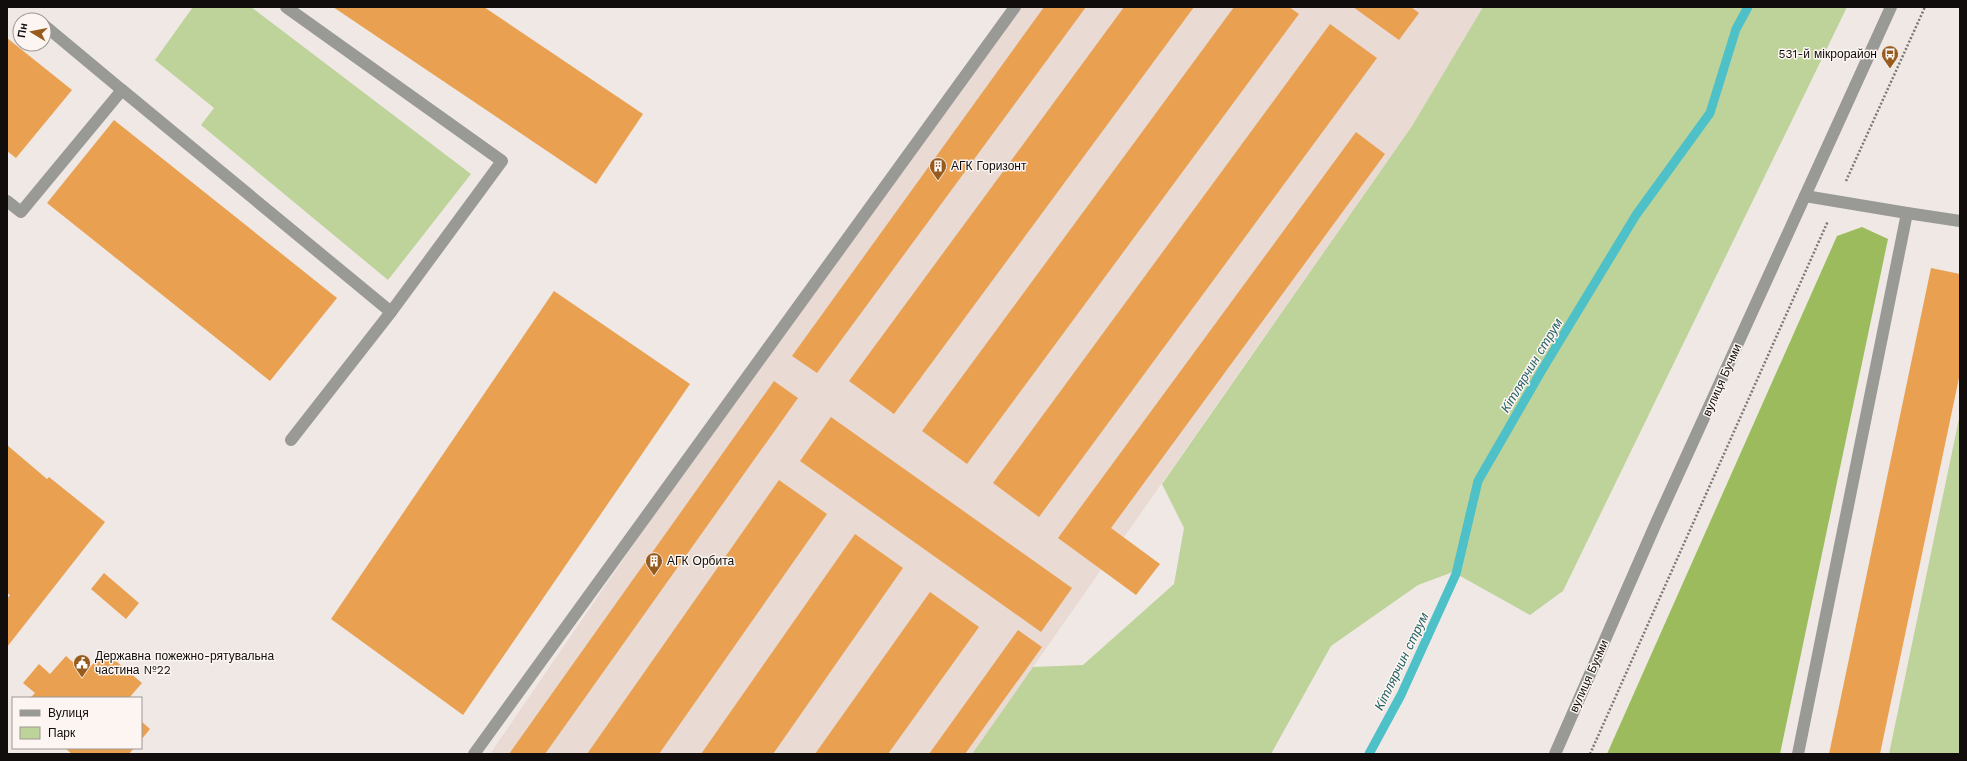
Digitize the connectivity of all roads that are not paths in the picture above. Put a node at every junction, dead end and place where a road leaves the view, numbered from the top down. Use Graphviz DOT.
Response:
graph roads {
  1 [pos="286,7"];
  2 [pos="1015,7"];
  3 [pos="1891,7"];
  4 [pos="52,31"];
  5 [pos="122,90"];
  6 [pos="1805,196"];
  7 [pos="7,201"];
  8 [pos="1907,213"];
  9 [pos="1960,221"];
  10 [pos="391,312"];
  11 [pos="291,440"];
  12 [pos="474,754"];
  13 [pos="1555,754"];
  14 [pos="1798,754"];
  1 -- 10 [label="street"];
  2 -- 12 [label="street"];
  3 -- 6 [label="street, вулиця Бучми"];
  4 -- 5 [label="street"];
  5 -- 7 [label="street"];
  5 -- 10 [label="street"];
  6 -- 8 [label="street"];
  6 -- 13 [label="street, вулиця Бучми"];
  8 -- 9 [label="street"];
  8 -- 14 [label="street"];
  10 -- 11 [label="street"];
}
